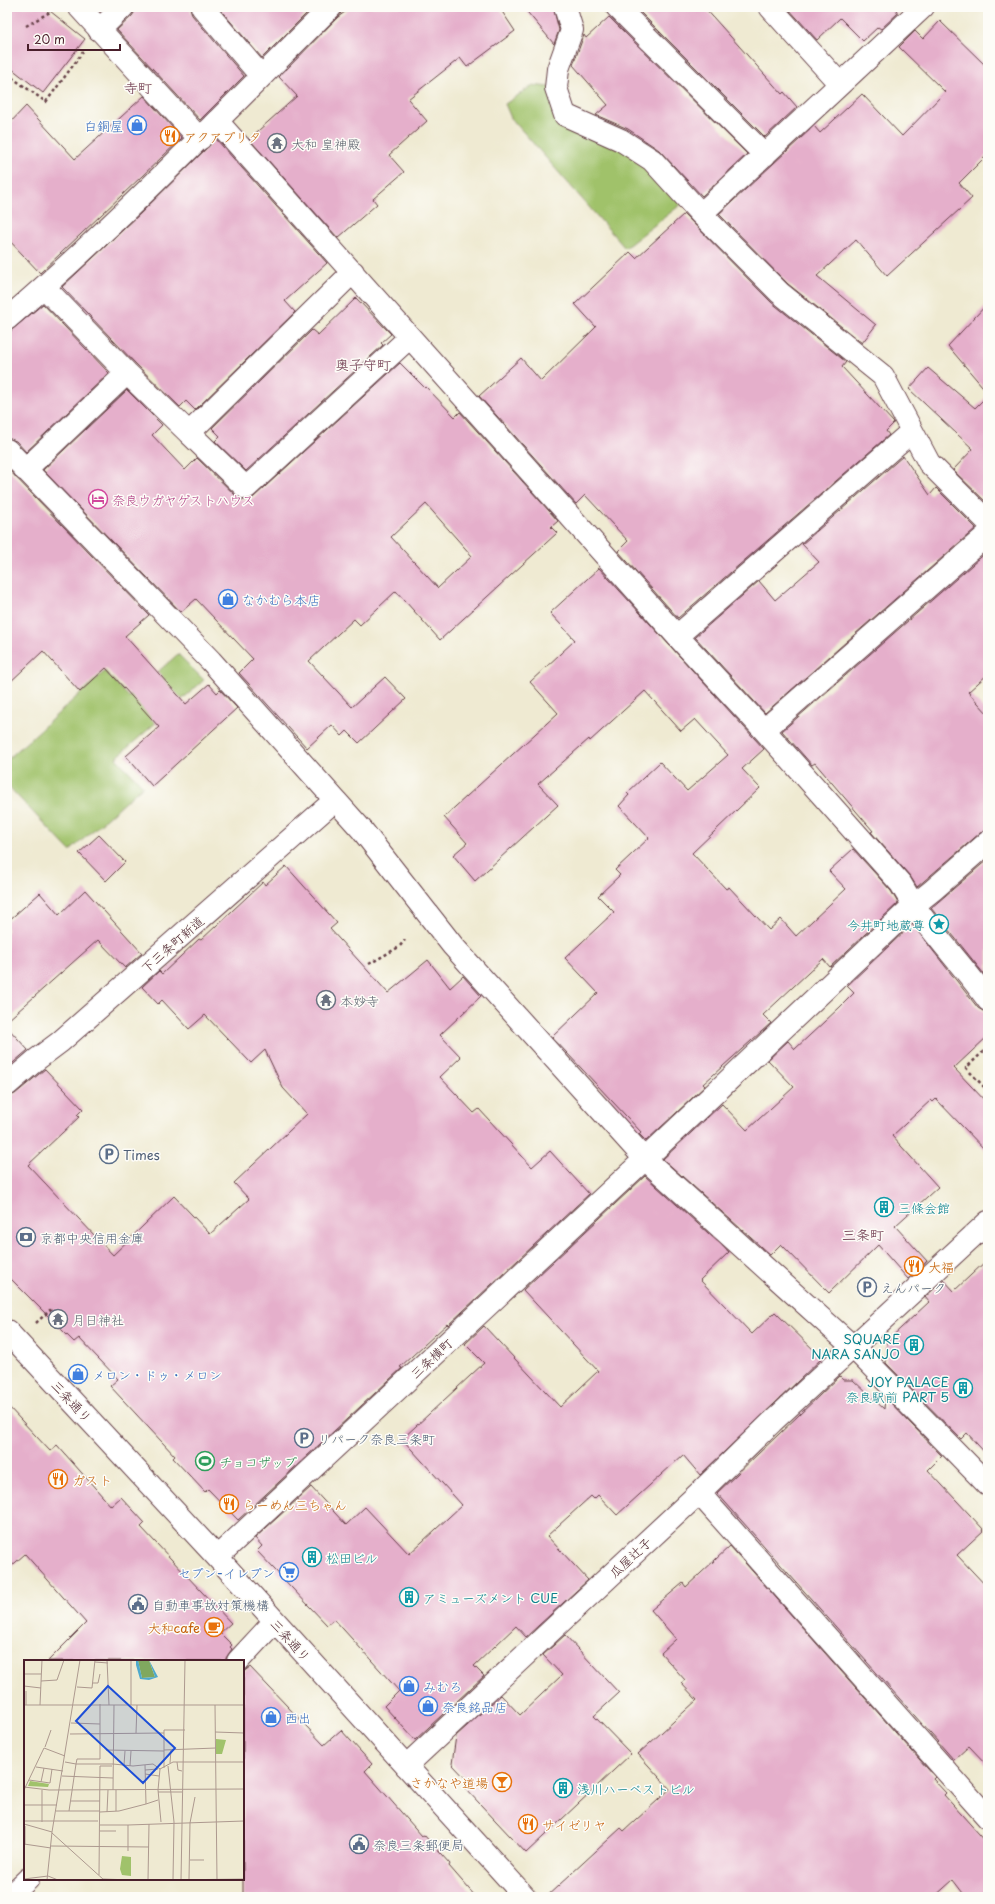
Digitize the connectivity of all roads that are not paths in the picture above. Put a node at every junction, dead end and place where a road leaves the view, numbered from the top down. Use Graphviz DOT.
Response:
graph roads {
  1 [pos="79,7"];
  2 [pos="123,7"];
  3 [pos="202,7"];
  4 [pos="331,7"];
  5 [pos="565,7"];
  6 [pos="617,7"];
  7 [pos="770,7"];
  8 [pos="923,7"];
  9 [pos="99,30"];
  10 [pos="262,76"];
  11 [pos="840,84"];
  12 [pos="217,121"];
  13 [pos="200,139"];
  14 [pos="765,155"];
  15 [pos="701,214"];
  16 [pos="353,272"];
  17 [pos="44,287"];
  18 [pos="7,319"];
  19 [pos="410,337"];
  20 [pos="127,373"];
  21 [pos="911,432"];
  22 [pos="189,433"];
  23 [pos="7,450"];
  24 [pos="25,470"];
  25 [pos="988,522"];
  26 [pos="988,534"];
  27 [pos="677,636"];
  28 [pos="764,730"];
  29 [pos="334,801"];
  30 [pos="988,842"];
  31 [pos="913,906"];
  32 [pos="988,1000"];
  33 [pos="7,1085"];
  34 [pos="645,1159"];
  35 [pos="988,1222"];
  36 [pos="7,1331"];
  37 [pos="853,1347"];
  38 [pos="988,1485"];
  39 [pos="699,1493"];
  40 [pos="217,1557"];
  41 [pos="274,1622"];
  42 [pos="239,1660"];
  43 [pos="406,1766"];
  44 [pos="988,1818"];
  45 [pos="27,1880"];
  46 [pos="9,1897"];
  47 [pos="525,1897"];
  1 -- 9 [label="street"];
  2 -- 9 [label="street"];
  3 -- 10 [label="street"];
  4 -- 10 [label="street"];
  5 -- 15 [label="street"];
  6 -- 14 [label="street"];
  7 -- 11 [label="street"];
  8 -- 11 [label="street"];
  9 -- 13 [label="street"];
  10 -- 12 [label="street"];
  11 -- 14 [label="street"];
  12 -- 13 [label="street"];
  12 -- 16 [label="street"];
  13 -- 17 [label="street"];
  14 -- 15 [label="street"];
  15 -- 21 [label="street"];
  16 -- 19 [label="street"];
  16 -- 22 [label="street"];
  17 -- 18 [label="street"];
  17 -- 20 [label="street"];
  19 -- 22 [label="street"];
  19 -- 27 [label="street"];
  20 -- 22 [label="street"];
  20 -- 24 [label="street"];
  21 -- 25 [label="street"];
  21 -- 27 [label="street"];
  23 -- 24 [label="street"];
  24 -- 29 [label="street"];
  26 -- 28 [label="street"];
  27 -- 28 [label="street"];
  28 -- 31 [label="street"];
  29 -- 33 [label="street, 下三条町新道"];
  29 -- 34 [label="street"];
  30 -- 31 [label="street, 三条横町"];
  31 -- 32 [label="street"];
  31 -- 34 [label="street, 三条横町"];
  34 -- 37 [label="street"];
  34 -- 40 [label="street, 三条横町"];
  35 -- 37 [label="street, 瓜屋辻子"];
  36 -- 40 [label="street, 三条通り"];
  37 -- 38 [label="street"];
  37 -- 39 [label="street, 瓜屋辻子"];
  39 -- 43 [label="street, 瓜屋辻子"];
  39 -- 44 [label="street"];
  40 -- 41 [label="street, 三条通り"];
  41 -- 42 [label="street"];
  41 -- 43 [label="street, 三条通り"];
  43 -- 47 [label="street, 三条通り"];
  45 -- 46 [label="street"];
}
